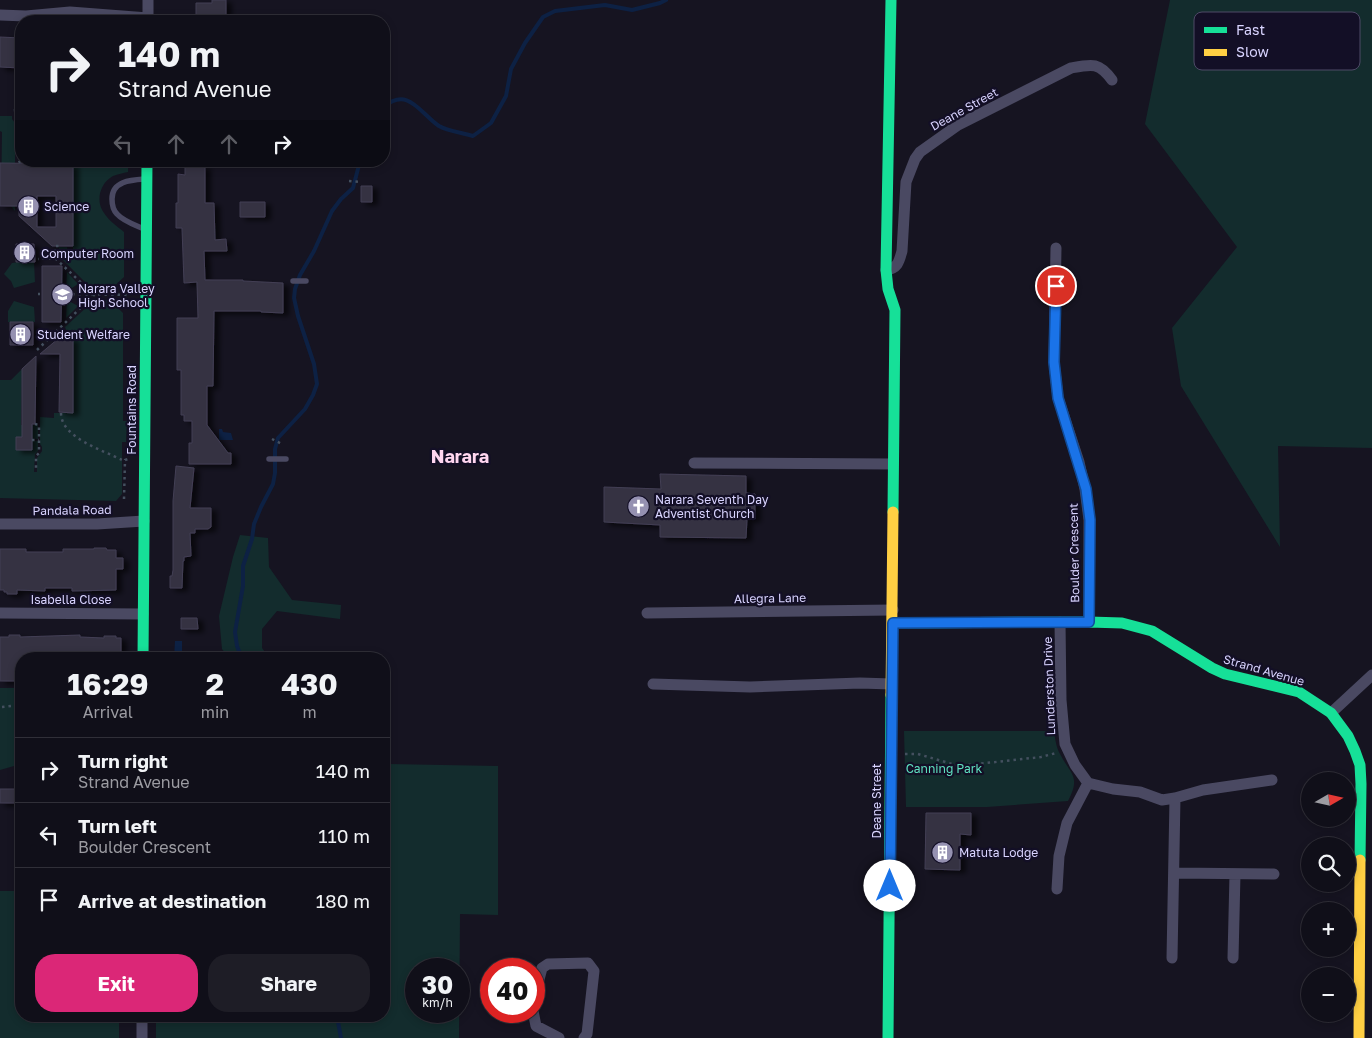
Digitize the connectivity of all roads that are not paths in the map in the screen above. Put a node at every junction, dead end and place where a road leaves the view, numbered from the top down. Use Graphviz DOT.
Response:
graph roads {
  1 [pos="148,0"];
  2 [pos="891,0"];
  3 [pos="0,15"];
  4 [pos="37,15"];
  5 [pos="99,15"];
  6 [pos="148,15"];
  7 [pos="15,16"];
  8 [pos="1112,80"];
  9 [pos="147,167"];
  10 [pos="147,179"];
  11 [pos="146,230"];
  12 [pos="1056,248"];
  13 [pos="886,270"];
  14 [pos="293,281"];
  15 [pos="306,281"];
  16 [pos="269,459"];
  17 [pos="286,459"];
  18 [pos="694,464"];
  19 [pos="893,464"];
  20 [pos="144,521"];
  21 [pos="0,524"];
  22 [pos="893,610"];
  23 [pos="0,613"];
  24 [pos="647,613"];
  25 [pos="143,614"];
  26 [pos="1060,622"];
  27 [pos="1089,622"];
  28 [pos="893,623"];
  29 [pos="144,652"];
  30 [pos="1372,674"];
  31 [pos="653,684"];
  32 [pos="892,684"];
  33 [pos="1331,713"];
  34 [pos="1272,780"];
  35 [pos="1088,784"];
  36 [pos="1175,798"];
  37 [pos="1174,874"];
  38 [pos="1235,874"];
  39 [pos="1274,874"];
  40 [pos="1057,889"];
  41 [pos="1172,958"];
  42 [pos="1233,958"];
  43 [pos="545,966"];
  44 [pos="142,1022"];
  45 [pos="535,1023"];
  46 [pos="142,1038"];
  47 [pos="559,1038"];
  48 [pos="584,1038"];
  49 [pos="888,1038"];
  50 [pos="1359,1038"];
  1 -- 6 [label="street"];
  2 -- 13 [label="street, Deane Street"];
  3 -- 7 [label="street"];
  4 -- 5 [label="street"];
  8 -- 13 [label="street, Deane Street"];
  9 -- 10 [label="street, Fountains Road"];
  10 -- 11 [label="street, Fountains Road"];
  10 -- 11 [label="lane"];
  11 -- 20 [label="street, Fountains Road"];
  12 -- 27 [label="street, Boulder Crescent"];
  13 -- 19 [label="street, Deane Street"];
  14 -- 15 [label="lane"];
  16 -- 17 [label="lane"];
  18 -- 19 [label="street"];
  19 -- 22 [label="street, Deane Street"];
  20 -- 21 [label="street, Pandala Road"];
  20 -- 25 [label="street, Fountains Road"];
  22 -- 24 [label="street, Allegra Lane"];
  22 -- 28 [label="street, Deane Street"];
  23 -- 25 [label="street, Isabella Close"];
  25 -- 29 [label="street, Fountains Road"];
  26 -- 27 [label="street, Strand Avenue"];
  26 -- 28 [label="street, Strand Avenue"];
  26 -- 35 [label="street, Lunderston Drive"];
  27 -- 33 [label="street, Strand Avenue"];
  28 -- 32 [label="street, Deane Street"];
  30 -- 33 [label="street"];
  31 -- 32 [label="street"];
  32 -- 49 [label="street, Deane Street"];
  33 -- 50 [label="street, Strand Avenue"];
  34 -- 36 [label="street"];
  35 -- 36 [label="street"];
  35 -- 40 [label="street"];
  36 -- 37 [label="street"];
  37 -- 38 [label="street"];
  37 -- 41 [label="street"];
  38 -- 39 [label="street"];
  38 -- 42 [label="street"];
  43 -- 48 [label="street"];
  44 -- 46 [label="street"];
  45 -- 47 [label="street"];
}
